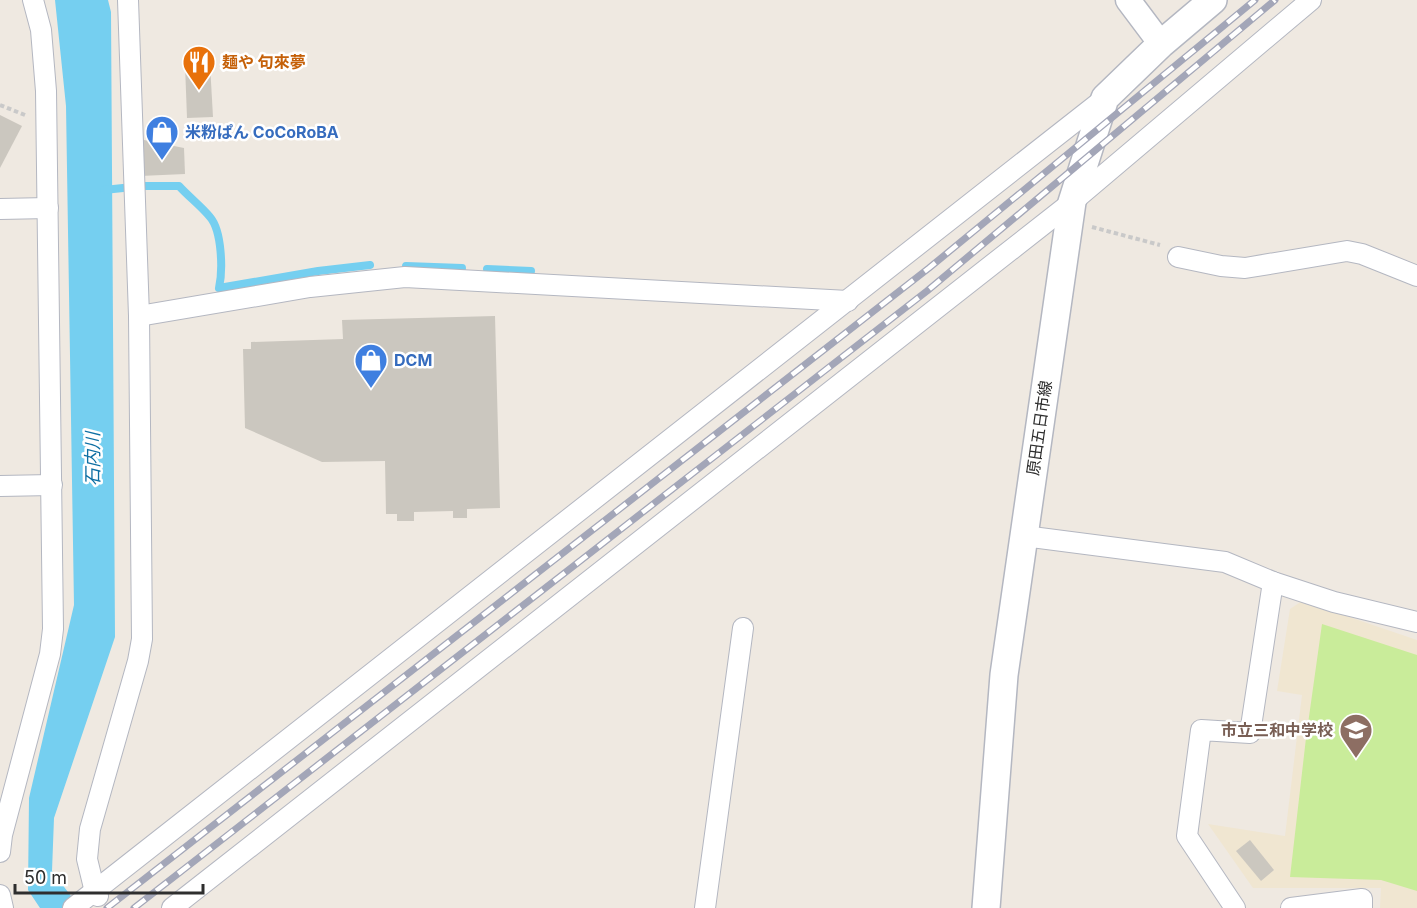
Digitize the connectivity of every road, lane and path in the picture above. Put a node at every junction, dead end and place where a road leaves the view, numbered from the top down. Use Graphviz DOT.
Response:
graph roads {
  1 [pos="33,0"];
  2 [pos="128,0"];
  3 [pos="1128,0"];
  4 [pos="1214,0"];
  5 [pos="1311,0"];
  6 [pos="1161,44"];
  7 [pos="1105,98"];
  8 [pos="48,208"];
  9 [pos="0,209"];
  10 [pos="1070,212"];
  11 [pos="1178,257"];
  12 [pos="1417,276"];
  13 [pos="848,301"];
  14 [pos="139,316"];
  15 [pos="52,485"];
  16 [pos="0,486"];
  17 [pos="1024,536"];
  18 [pos="1274,582"];
  19 [pos="1417,622"];
  20 [pos="743,628"];
  21 [pos="0,852"];
  22 [pos="0,895"];
  23 [pos="88,899"];
  24 [pos="3,908"];
  25 [pos="172,908"];
  26 [pos="705,908"];
  27 [pos="986,908"];
  28 [pos="1235,908"];
  29 [pos="1291,908"];
  30 [pos="1362,908"];
  1 -- 8 [label="street"];
  2 -- 14 [label="street"];
  3 -- 6 [label="street"];
  4 -- 6 [label="main road, 原田五日市線"];
  5 -- 10 [label="street"];
  6 -- 7 [label="main road, 原田五日市線"];
  7 -- 10 [label="main road, 原田五日市線"];
  7 -- 13 [label="street"];
  8 -- 9 [label="street"];
  8 -- 15 [label="street"];
  10 -- 11 [label="path"];
  10 -- 17 [label="main road, 原田五日市線"];
  10 -- 25 [label="street"];
  11 -- 12 [label="street"];
  13 -- 14 [label="street"];
  13 -- 23 [label="street"];
  14 -- 23 [label="street"];
  15 -- 16 [label="street"];
  15 -- 21 [label="street"];
  17 -- 18 [label="street"];
  17 -- 27 [label="main road, 原田五日市線"];
  18 -- 19 [label="street"];
  18 -- 28 [label="street"];
  20 -- 26 [label="street"];
  22 -- 24 [label="street"];
  29 -- 30 [label="street"];
}
